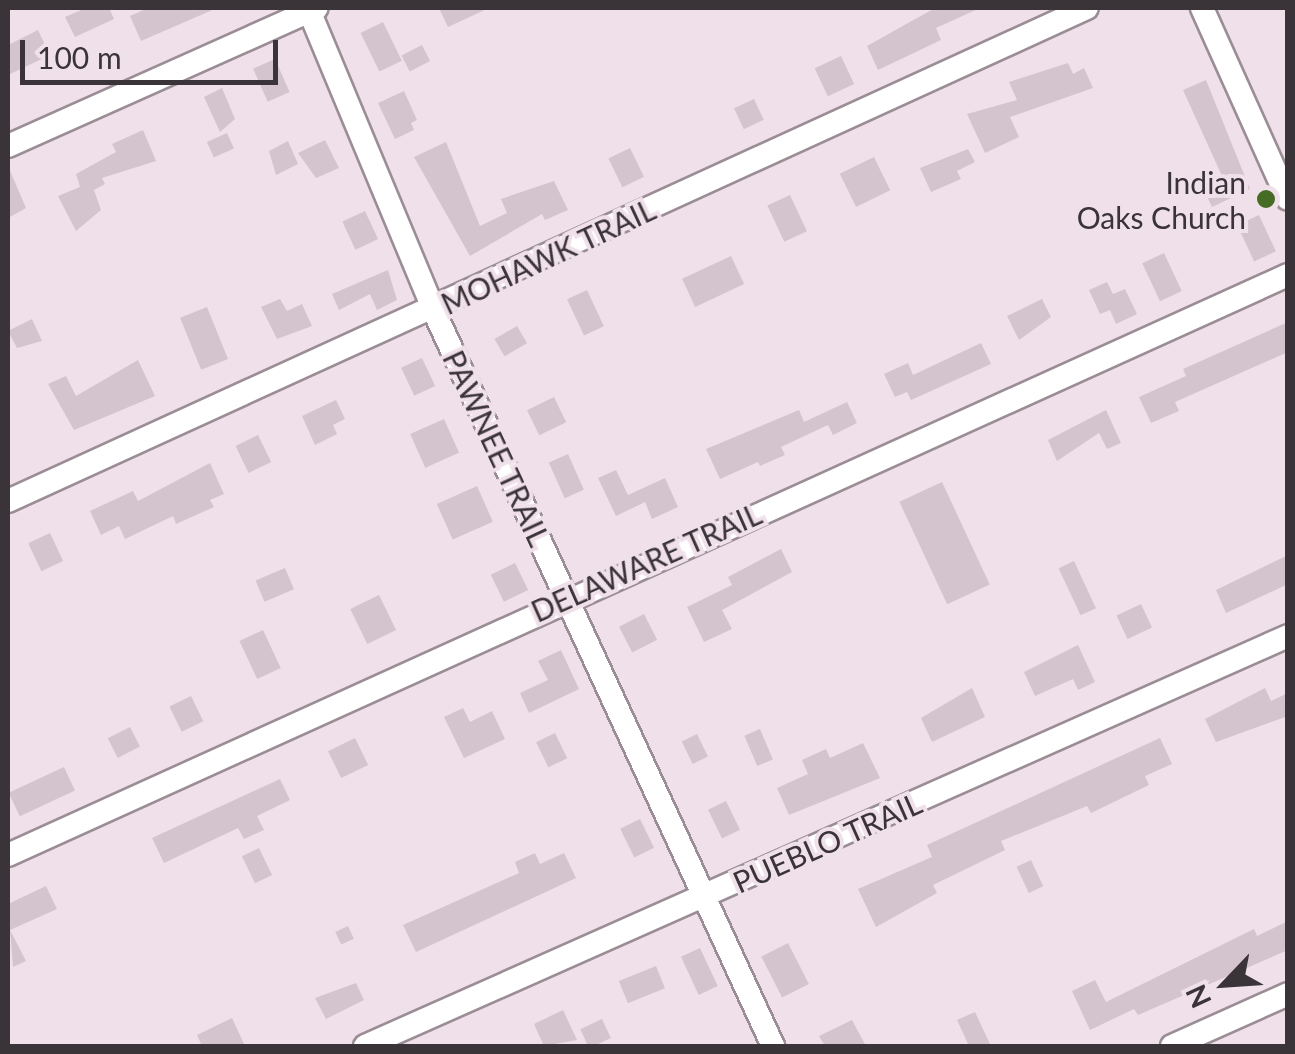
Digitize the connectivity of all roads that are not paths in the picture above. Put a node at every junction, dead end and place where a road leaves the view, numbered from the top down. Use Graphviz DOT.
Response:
graph roads {
  1 [pos="1087,8"];
  2 [pos="1202,8"];
  3 [pos="312,9"];
  4 [pos="8,146"];
  5 [pos="1288,199"];
  6 [pos="1288,275"];
  7 [pos="433,309"];
  8 [pos="8,501"];
  9 [pos="566,598"];
  10 [pos="1288,636"];
  11 [pos="8,855"];
  12 [pos="705,897"];
  13 [pos="1288,994"];
  14 [pos="365,1046"];
  15 [pos="773,1046"];
  16 [pos="1172,1046"];
  1 -- 7 [label="street, MOHAWK TRAIL"];
  2 -- 5 [label="street"];
  3 -- 4 [label="street"];
  3 -- 7 [label="street, PAWNEE TRAIL"];
  6 -- 9 [label="street, DELAWARE TRAIL"];
  7 -- 8 [label="street, MOHAWK TRAIL"];
  7 -- 9 [label="street, PAWNEE TRAIL"];
  9 -- 11 [label="street, DELAWARE TRAIL"];
  9 -- 12 [label="street, PAWNEE TRAIL"];
  10 -- 12 [label="street, PUEBLO TRAIL"];
  12 -- 14 [label="street, PUEBLO TRAIL"];
  12 -- 15 [label="street, PAWNEE TRAIL"];
  13 -- 16 [label="street"];
}
